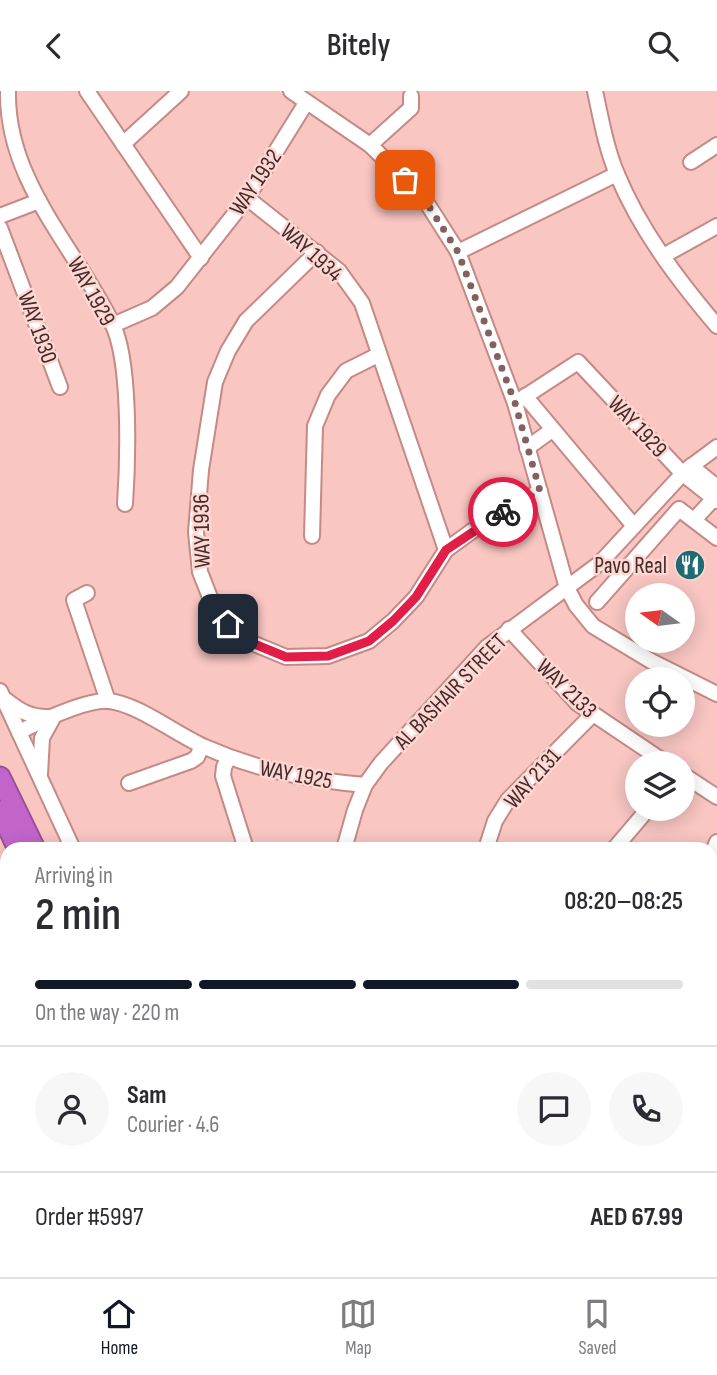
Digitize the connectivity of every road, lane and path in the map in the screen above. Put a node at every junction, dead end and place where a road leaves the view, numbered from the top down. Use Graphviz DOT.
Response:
graph roads {
  1 [pos="8,91"];
  2 [pos="87,91"];
  3 [pos="181,91"];
  4 [pos="595,91"];
  5 [pos="300,96"];
  6 [pos="411,96"];
  7 [pos="123,144"];
  8 [pos="370,145"];
  9 [pos="717,145"];
  10 [pos="691,162"];
  11 [pos="617,174"];
  12 [pos="247,198"];
  13 [pos="40,201"];
  14 [pos="0,216"];
  15 [pos="717,226"];
  16 [pos="0,228"];
  17 [pos="317,252"];
  18 [pos="458,252"];
  19 [pos="663,256"];
  20 [pos="201,258"];
  21 [pos="114,325"];
  22 [pos="717,326"];
  23 [pos="378,355"];
  24 [pos="60,387"];
  25 [pos="520,400"];
  26 [pos="552,430"];
  27 [pos="717,447"];
  28 [pos="527,448"];
  29 [pos="687,470"];
  30 [pos="540,491"];
  31 [pos="716,496"];
  32 [pos="125,503"];
  33 [pos="694,520"];
  34 [pos="634,526"];
  35 [pos="312,535"];
  36 [pos="717,538"];
  37 [pos="446,550"];
  38 [pos="612,550"];
  39 [pos="628,567"];
  40 [pos="568,588"];
  41 [pos="87,593"];
  42 [pos="597,602"];
  43 [pos="509,629"];
  44 [pos="717,694"];
  45 [pos="2,695"];
  46 [pos="108,701"];
  47 [pos="592,715"];
  48 [pos="53,717"];
  49 [pos="19,732"];
  50 [pos="202,746"];
  51 [pos="648,751"];
  52 [pos="229,757"];
  53 [pos="0,776"];
  54 [pos="40,778"];
  55 [pos="129,783"];
  56 [pos="695,783"];
  57 [pos="365,785"];
  58 [pos="717,797"];
  59 [pos="0,811"];
  60 [pos="638,821"];
  61 [pos="15,842"];
  62 [pos="32,842"];
  63 [pos="71,842"];
  64 [pos="244,842"];
  65 [pos="346,842"];
  66 [pos="488,842"];
  67 [pos="620,842"];
  1 -- 13 [label="street, WAY 1929"];
  2 -- 7 [label="street"];
  3 -- 7 [label="street"];
  4 -- 11 [label="street"];
  5 -- 8 [label="street"];
  5 -- 12 [label="street, WAY 1932"];
  6 -- 8 [label="street"];
  7 -- 20 [label="street"];
  8 -- 18 [label="street"];
  9 -- 10 [label="street"];
  11 -- 18 [label="street"];
  11 -- 19 [label="street"];
  12 -- 17 [label="street, WAY 1934"];
  12 -- 20 [label="street, WAY 1932"];
  13 -- 14 [label="street"];
  13 -- 21 [label="street, WAY 1929"];
  15 -- 19 [label="street"];
  16 -- 24 [label="street, WAY 1930"];
  17 -- 23 [label="street, WAY 1934"];
  17 -- 37 [label="street, WAY 1936"];
  18 -- 25 [label="street"];
  19 -- 22 [label="street"];
  20 -- 21 [label="street, WAY 1932"];
  21 -- 32 [label="street, WAY 1929"];
  23 -- 35 [label="street"];
  23 -- 37 [label="street, WAY 1934"];
  25 -- 26 [label="street"];
  25 -- 28 [label="street"];
  25 -- 29 [label="street, WAY 1929"];
  26 -- 28 [label="street"];
  26 -- 34 [label="street"];
  27 -- 29 [label="street, AL BASHAIR STREET"];
  28 -- 30 [label="street"];
  29 -- 31 [label="street"];
  29 -- 34 [label="street, AL BASHAIR STREET"];
  30 -- 37 [label="street, WAY 1936"];
  30 -- 40 [label="street"];
  31 -- 33 [label="street"];
  33 -- 36 [label="street"];
  33 -- 39 [label="street"];
  34 -- 38 [label="street, AL BASHAIR STREET"];
  38 -- 39 [label="street"];
  38 -- 40 [label="street, AL BASHAIR STREET"];
  39 -- 42 [label="street"];
  40 -- 43 [label="street, AL BASHAIR STREET"];
  40 -- 44 [label="street"];
  41 -- 46 [label="street"];
  43 -- 47 [label="street, WAY 2133"];
  43 -- 57 [label="street, AL BASHAIR STREET"];
  45 -- 48 [label="street"];
  45 -- 49 [label="street"];
  46 -- 48 [label="street"];
  46 -- 50 [label="street, WAY 1925"];
  47 -- 51 [label="street, WAY 2133"];
  47 -- 66 [label="street, WAY 2131"];
  48 -- 49 [label="street"];
  48 -- 54 [label="street"];
  49 -- 54 [label="street"];
  50 -- 52 [label="street, WAY 1925"];
  50 -- 55 [label="street"];
  52 -- 57 [label="street, WAY 1925"];
  52 -- 64 [label="street, WAY 1925"];
  53 -- 62 [label="highway"];
  54 -- 63 [label="street"];
  56 -- 58 [label="street"];
  57 -- 65 [label="street, AL BASHAIR STREET"];
  59 -- 61 [label="highway"];
  60 -- 67 [label="street"];
}
